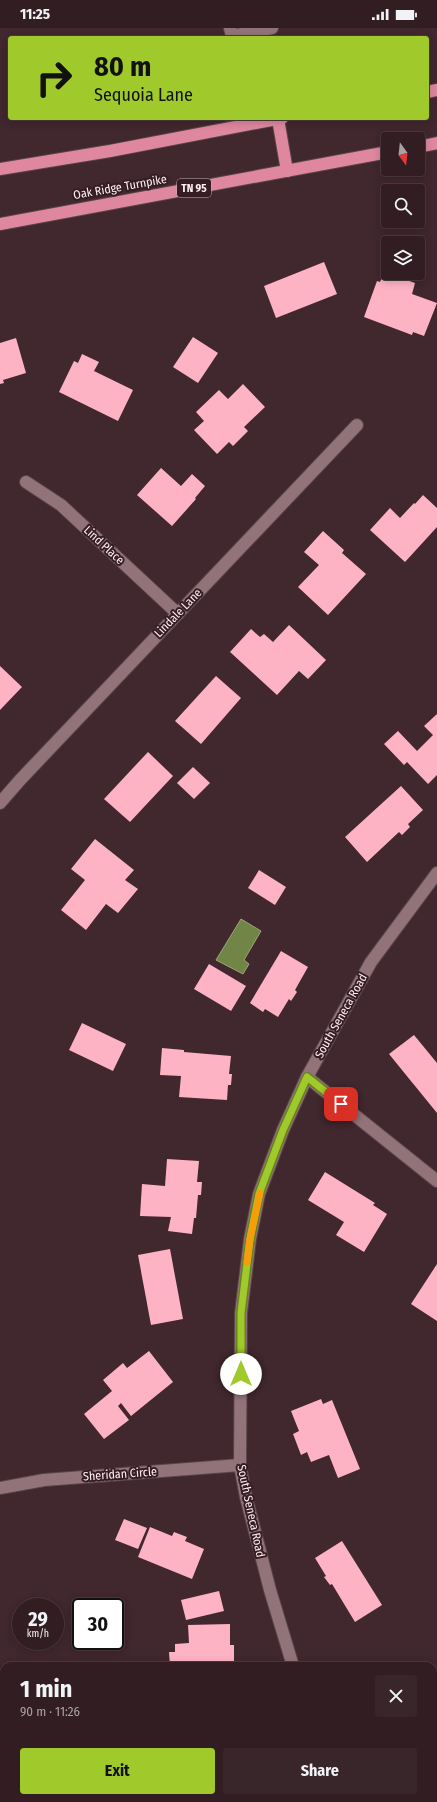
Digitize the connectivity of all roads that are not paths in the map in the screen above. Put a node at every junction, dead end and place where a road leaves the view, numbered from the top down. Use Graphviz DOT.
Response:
graph roads {
  1 [pos="230,28"];
  2 [pos="268,32"];
  3 [pos="269,120"];
  4 [pos="279,120"];
  5 [pos="437,143"];
  6 [pos="425,146"];
  7 [pos="381,153"];
  8 [pos="0,169"];
  9 [pos="287,171"];
  10 [pos="0,224"];
  11 [pos="357,425"];
  12 [pos="26,482"];
  13 [pos="178,614"];
  14 [pos="0,803"];
  15 [pos="437,873"];
  16 [pos="307,1077"];
  17 [pos="437,1181"];
  18 [pos="240,1465"];
  19 [pos="0,1488"];
  20 [pos="292,1662"];
  1 -- 2 [label="street"];
  3 -- 8 [label="highway"];
  4 -- 9 [label="highway"];
  5 -- 6 [label="highway"];
  7 -- 9 [label="highway, Oak Ridge Turnpike / TN 95"];
  9 -- 10 [label="highway, Oak Ridge Turnpike / TN 95"];
  11 -- 13 [label="street, Lindale Lane"];
  12 -- 13 [label="street, Lind Place"];
  13 -- 14 [label="street, Lindale Lane"];
  15 -- 16 [label="street, South Seneca Road"];
  16 -- 17 [label="street"];
  16 -- 18 [label="street, South Seneca Road"];
  18 -- 19 [label="street, Sheridan Circle"];
  18 -- 20 [label="street, South Seneca Road"];
}
